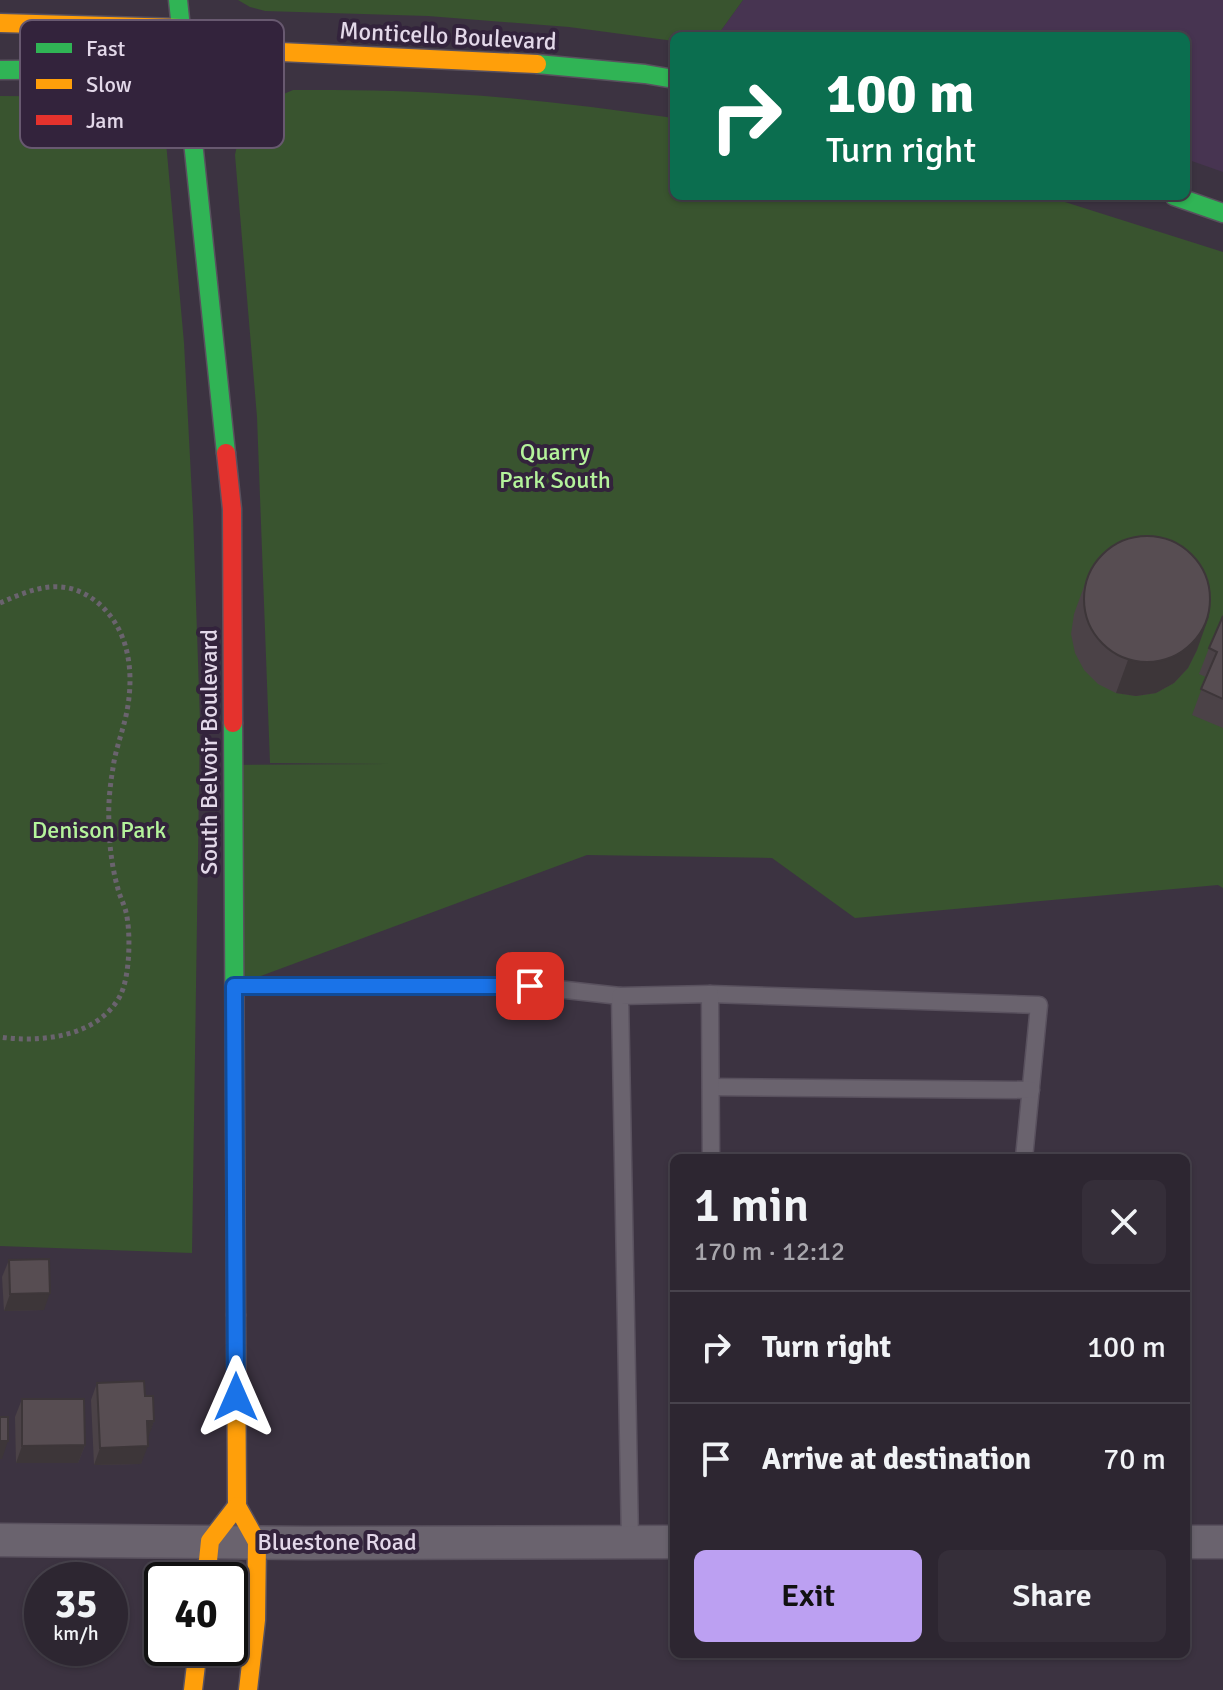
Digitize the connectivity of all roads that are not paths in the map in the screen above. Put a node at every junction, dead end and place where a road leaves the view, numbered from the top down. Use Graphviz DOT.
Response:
graph roads {
  1 [pos="178,0"];
  2 [pos="180,20"];
  3 [pos="0,23"];
  4 [pos="20,24"];
  5 [pos="284,52"];
  6 [pos="0,70"];
  7 [pos="20,70"];
  8 [pos="670,78"];
  9 [pos="194,148"];
  10 [pos="1186,200"];
  11 [pos="1223,213"];
  12 [pos="234,986"];
  13 [pos="710,994"];
  14 [pos="620,996"];
  15 [pos="711,1087"];
  16 [pos="1031,1090"];
  17 [pos="711,1154"];
  18 [pos="1024,1154"];
  19 [pos="237,1506"];
  20 [pos="0,1540"];
  21 [pos="210,1541"];
  22 [pos="257,1542"];
  23 [pos="630,1542"];
  24 [pos="670,1542"];
  25 [pos="1190,1542"];
  26 [pos="1223,1542"];
  27 [pos="208,1562"];
  28 [pos="196,1666"];
  29 [pos="193,1690"];
  30 [pos="248,1690"];
  1 -- 2 [label="street, South Belvoir Boulevard"];
  3 -- 4 [label="street, Monticello Boulevard"];
  5 -- 8 [label="street, Monticello Boulevard"];
  6 -- 7 [label="street"];
  9 -- 12 [label="street, South Belvoir Boulevard"];
  10 -- 11 [label="street"];
  12 -- 14 [label="lane"];
  12 -- 19 [label="street, South Belvoir Boulevard"];
  13 -- 14 [label="lane"];
  13 -- 15 [label="lane"];
  13 -- 16 [label="lane"];
  14 -- 23 [label="lane"];
  15 -- 16 [label="lane"];
  15 -- 17 [label="lane"];
  16 -- 18 [label="lane"];
  19 -- 21 [label="street"];
  19 -- 22 [label="street, South Belvoir Boulevard"];
  20 -- 21 [label="street, Bluestone Road"];
  21 -- 22 [label="street, Bluestone Road"];
  21 -- 27 [label="street"];
  22 -- 23 [label="street, Bluestone Road"];
  22 -- 30 [label="street, South Belvoir Boulevard"];
  23 -- 24 [label="street, Bluestone Road"];
  25 -- 26 [label="street"];
  28 -- 29 [label="street"];
}
